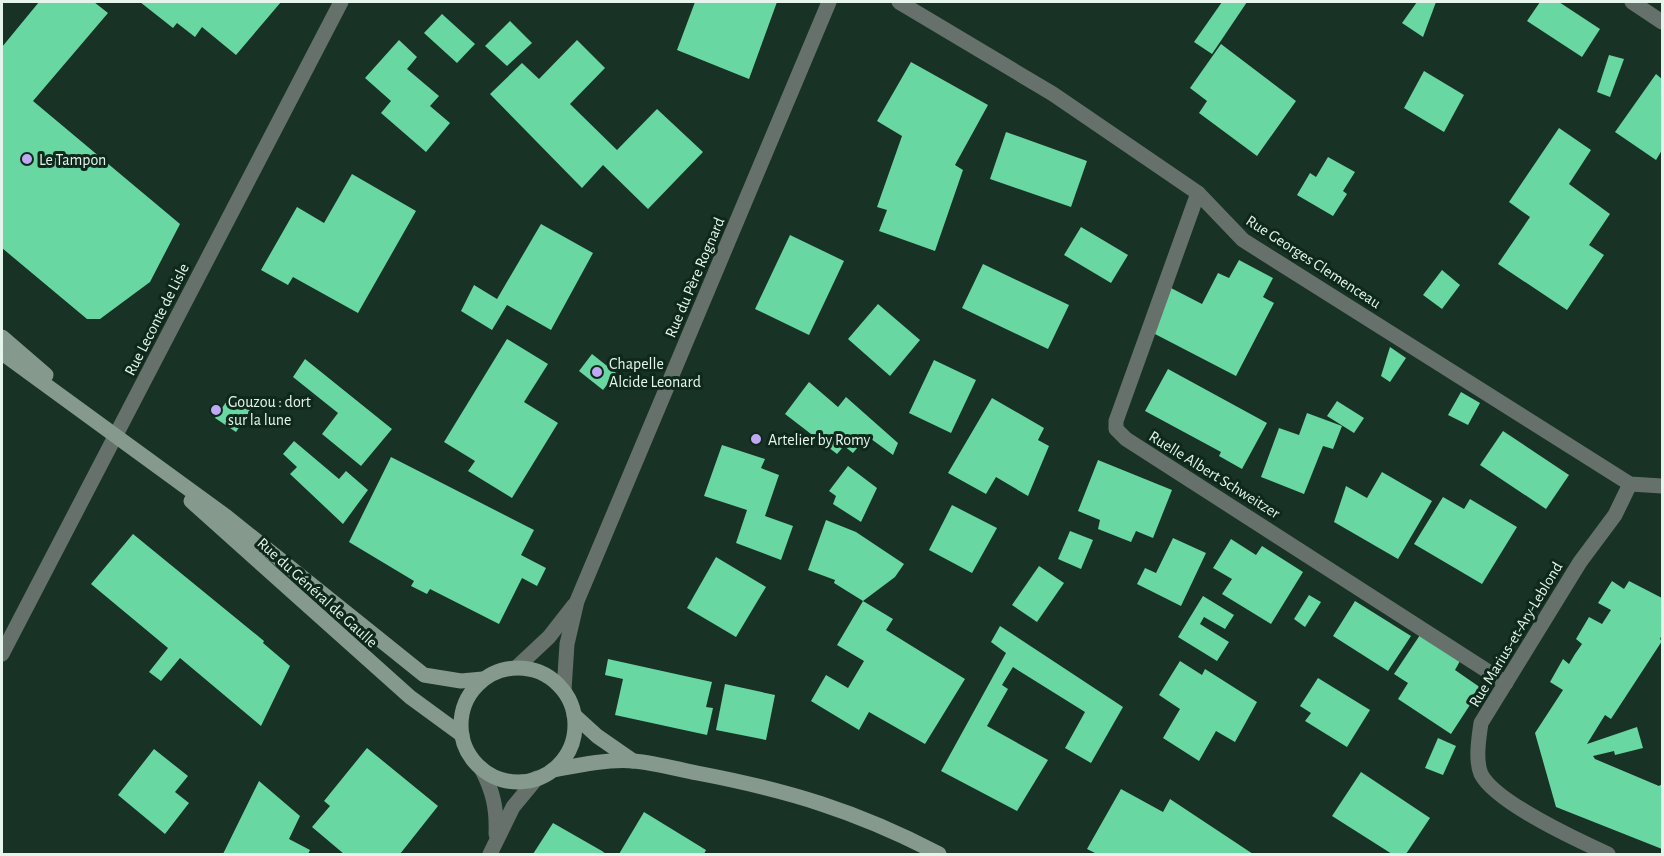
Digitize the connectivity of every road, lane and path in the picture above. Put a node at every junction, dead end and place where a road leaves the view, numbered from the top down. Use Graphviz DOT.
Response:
graph roads {
  1 [pos="341,2"];
  2 [pos="829,2"];
  3 [pos="899,2"];
  4 [pos="1632,2"];
  5 [pos="1662,22"];
  6 [pos="1198,193"];
  7 [pos="2,337"];
  8 [pos="2,352"];
  9 [pos="83,410"];
  10 [pos="116,435"];
  11 [pos="156,468"];
  12 [pos="1630,484"];
  13 [pos="1662,486"];
  14 [pos="577,601"];
  15 [pos="2,654"];
  16 [pos="517,668"];
  17 [pos="483,679"];
  18 [pos="1506,683"];
  19 [pos="564,690"];
  20 [pos="574,715"];
  21 [pos="462,735"];
  22 [pos="633,761"];
  23 [pos="481,768"];
  24 [pos="553,770"];
  25 [pos="537,778"];
  26 [pos="496,837"];
  27 [pos="490,855"];
  28 [pos="939,855"];
  29 [pos="1608,855"];
  1 -- 10 [label="street, Rue Leconte de Lisle"];
  2 -- 14 [label="street, Rue du Père Rognard"];
  3 -- 6 [label="street, Rue Georges Clemenceau"];
  4 -- 5 [label="street"];
  6 -- 12 [label="street, Rue Georges Clemenceau"];
  6 -- 18 [label="street, Ruelle Albert Schweitzer"];
  7 -- 9 [label="main road, Rue du Général de Gaulle"];
  8 -- 9 [label="main road, Rue du Général de Gaulle"];
  9 -- 10 [label="main road, Rue du Général de Gaulle"];
  10 -- 11 [label="main road, Rue du Général de Gaulle"];
  10 -- 15 [label="street, Rue Leconte de Lisle"];
  11 -- 17 [label="main road, Rue du Général de Gaulle"];
  11 -- 21 [label="main road, Rue du Général de Gaulle"];
  12 -- 13 [label="street, Rue Georges Clemenceau"];
  12 -- 18 [label="street, Rue Marius-et-Ary-Leblond"];
  14 -- 16 [label="street, Rue du Père Rognard"];
  14 -- 19 [label="street, Rue du Père Rognard"];
  16 -- 17 [label="main road"];
  16 -- 19 [label="main road"];
  17 -- 21 [label="main road"];
  18 -- 29 [label="street, Rue Marius-et-Ary-Leblond"];
  19 -- 20 [label="main road"];
  20 -- 22 [label="main road"];
  20 -- 24 [label="main road"];
  21 -- 23 [label="main road"];
  22 -- 24 [label="main road"];
  22 -- 28 [label="main road"];
  23 -- 25 [label="main road"];
  23 -- 26 [label="street"];
  24 -- 25 [label="main road"];
  25 -- 26 [label="street"];
  26 -- 27 [label="street"];
}
